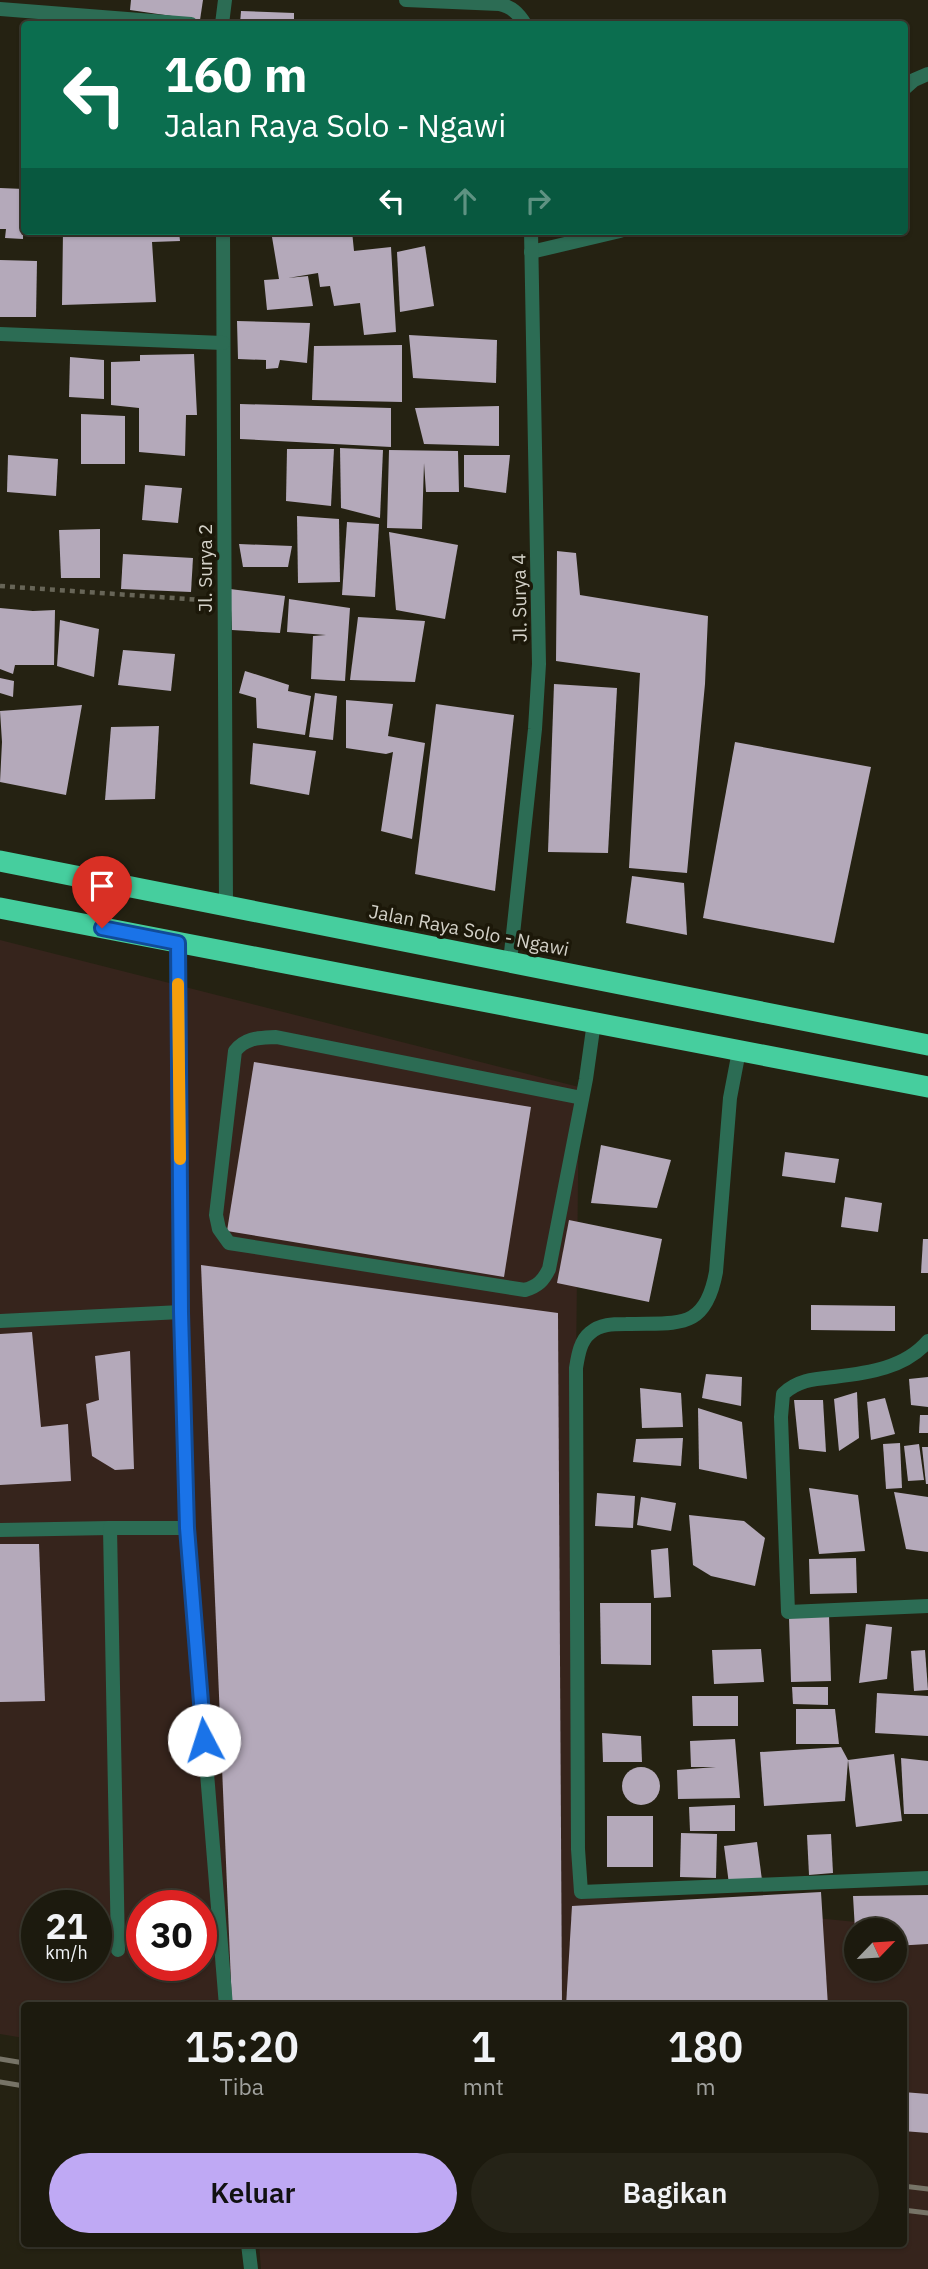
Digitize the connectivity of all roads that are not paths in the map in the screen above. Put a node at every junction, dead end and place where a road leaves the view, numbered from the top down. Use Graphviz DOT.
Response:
graph roads {
  1 [pos="225,0"];
  2 [pos="406,0"];
  3 [pos="47,6"];
  4 [pos="0,9"];
  5 [pos="167,21"];
  6 [pos="222,21"];
  7 [pos="522,21"];
  8 [pos="928,74"];
  9 [pos="908,85"];
  10 [pos="223,235"];
  11 [pos="531,235"];
  12 [pos="603,235"];
  13 [pos="531,252"];
  14 [pos="0,334"];
  15 [pos="223,344"];
  16 [pos="0,861"];
  17 [pos="226,905"];
  18 [pos="0,908"];
  19 [pos="178,943"];
  20 [pos="510,962"];
  21 [pos="594,1022"];
  22 [pos="928,1045"];
  23 [pos="739,1051"];
  24 [pos="928,1087"];
  25 [pos="582,1098"];
  26 [pos="181,1312"];
  27 [pos="0,1321"];
  28 [pos="928,1341"];
  29 [pos="110,1528"];
  30 [pos="187,1528"];
  31 [pos="0,1530"];
  32 [pos="928,1606"];
  33 [pos="928,1878"];
  34 [pos="118,1950"];
  35 [pos="226,2002"];
  36 [pos="248,2247"];
  37 [pos="251,2269"];
  1 -- 6 [label="street"];
  2 -- 7 [label="street"];
  3 -- 4 [label="street"];
  3 -- 5 [label="street"];
  8 -- 9 [label="street"];
  10 -- 15 [label="street, Jl. Surya 2"];
  11 -- 13 [label="street, Jl. Surya 4"];
  12 -- 13 [label="street"];
  13 -- 20 [label="street, Jl. Surya 4"];
  14 -- 15 [label="street"];
  15 -- 17 [label="street, Jl. Surya 2"];
  16 -- 17 [label="highway, Jalan Raya Solo - Ngawi"];
  17 -- 20 [label="highway, Jalan Raya Solo - Ngawi"];
  18 -- 19 [label="highway"];
  19 -- 21 [label="highway"];
  19 -- 26 [label="street"];
  20 -- 22 [label="highway, Jalan Raya Solo - Ngawi"];
  21 -- 23 [label="highway"];
  21 -- 25 [label="street"];
  23 -- 24 [label="highway"];
  23 -- 33 [label="street"];
  25 -- 25 [label="street"];
  26 -- 27 [label="street"];
  26 -- 30 [label="street"];
  28 -- 32 [label="street"];
  29 -- 30 [label="street"];
  29 -- 31 [label="street"];
  29 -- 34 [label="street"];
  30 -- 35 [label="street"];
  36 -- 37 [label="street"];
}
